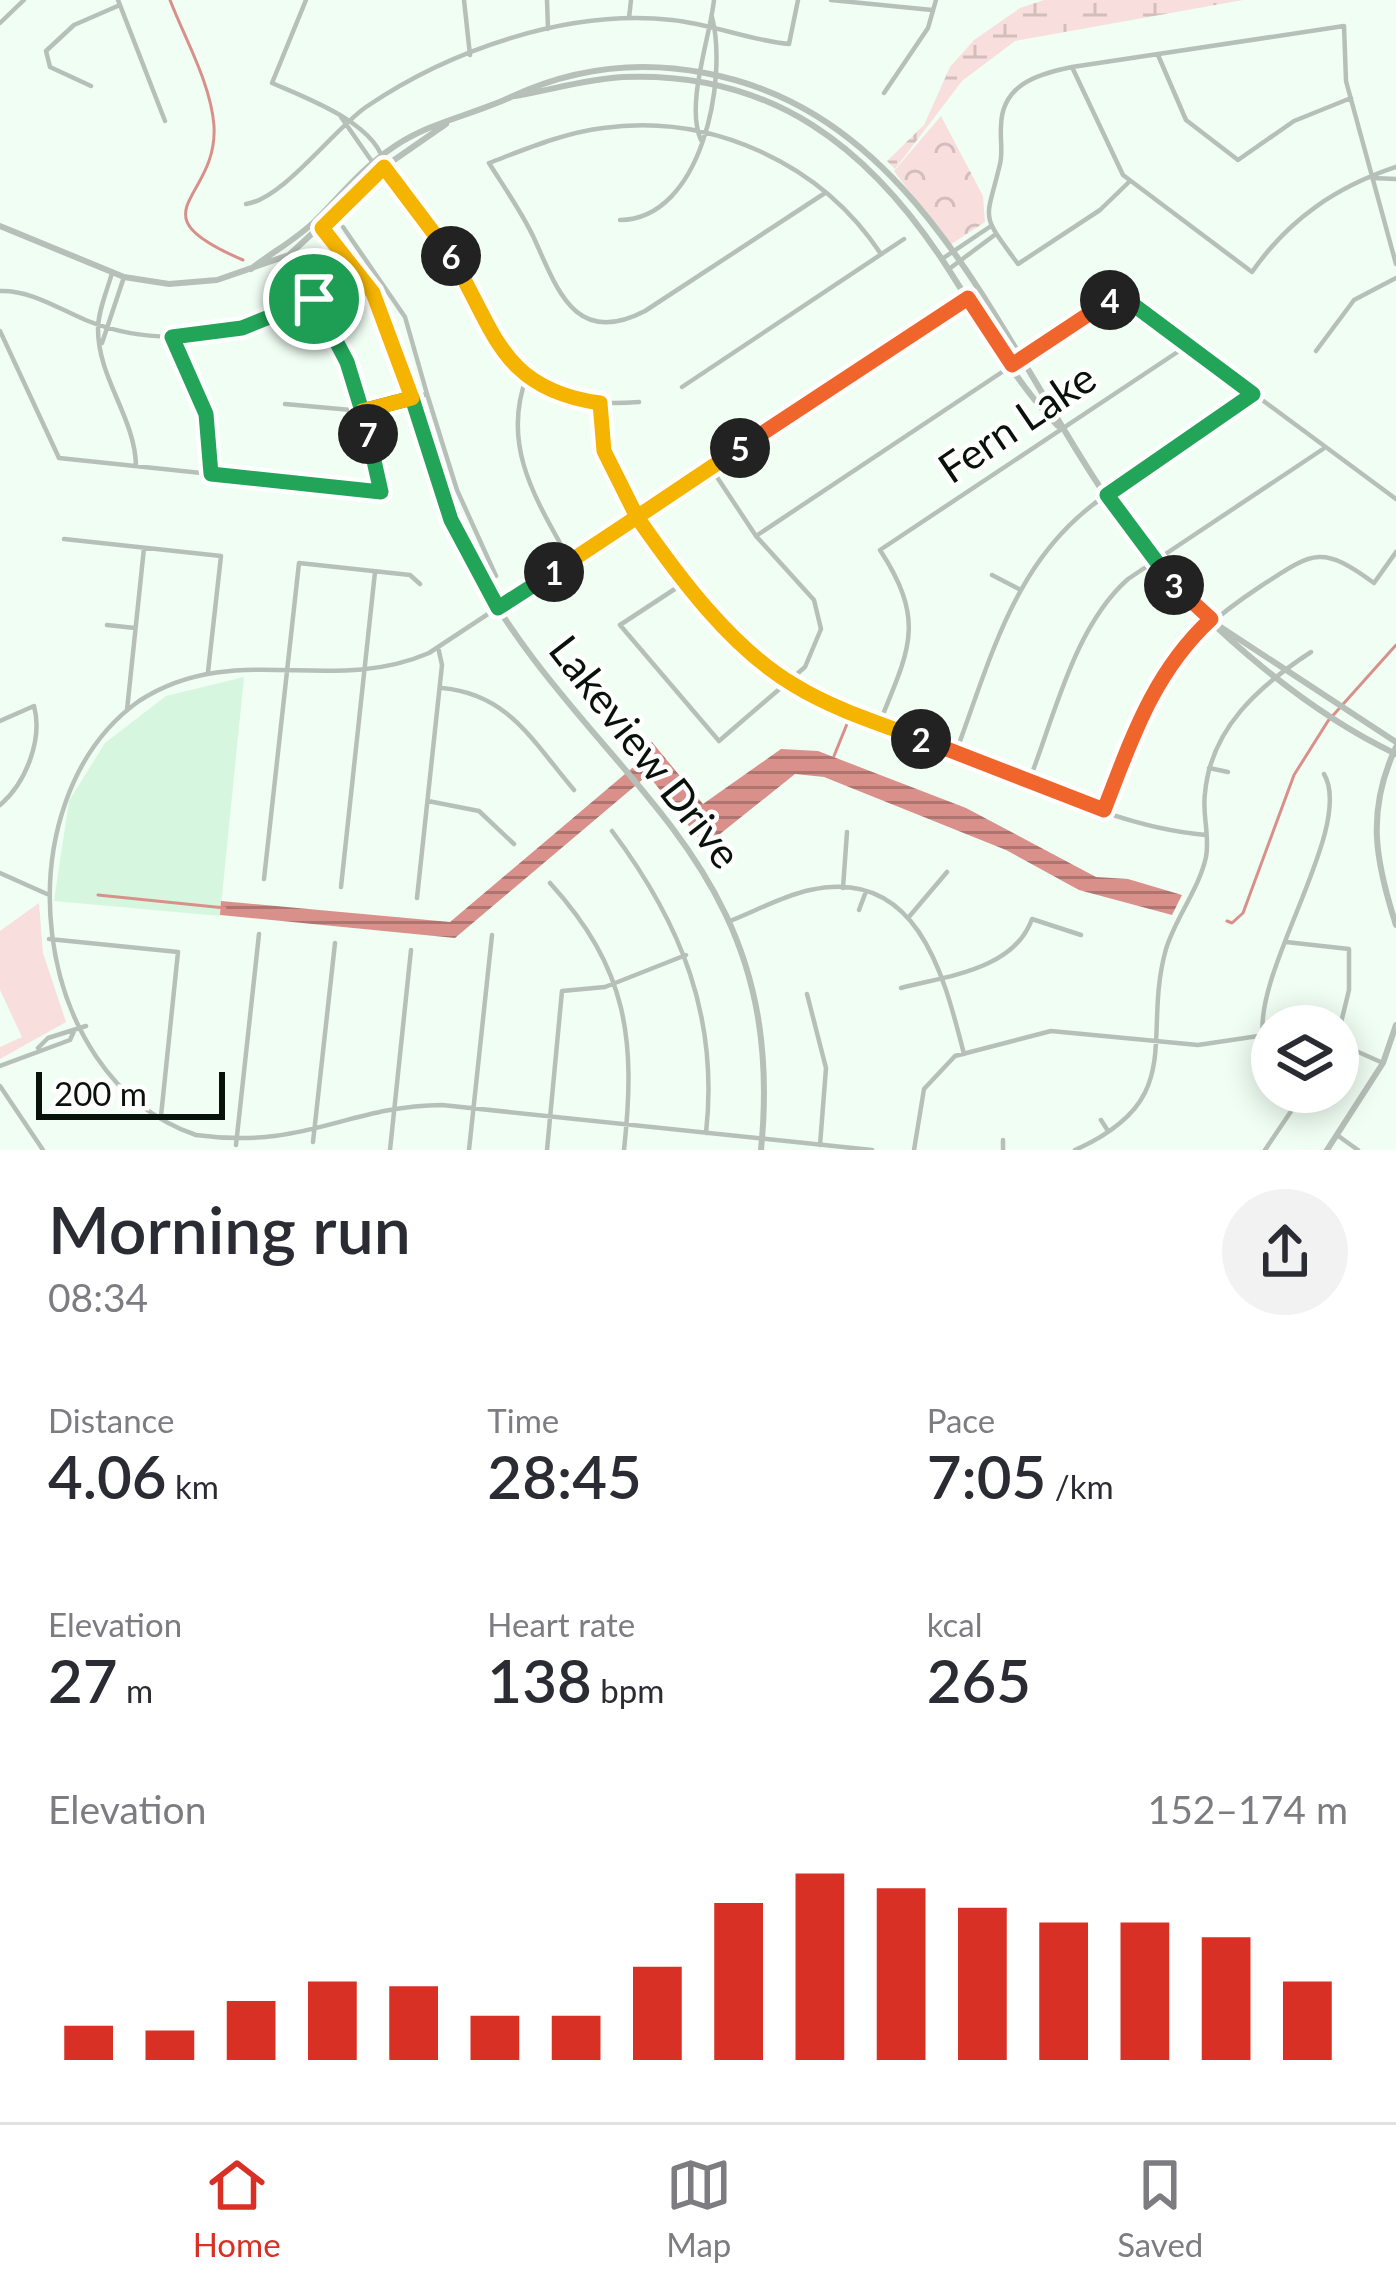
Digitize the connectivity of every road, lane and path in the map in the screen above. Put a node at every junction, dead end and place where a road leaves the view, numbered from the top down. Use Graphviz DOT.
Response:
graph roads {
  1 [pos="24,0"];
  2 [pos="306,0"];
  3 [pos="464,0"];
  4 [pos="547,0"];
  5 [pos="631,0"];
  6 [pos="714,0"];
  7 [pos="798,0"];
  8 [pos="830,0"];
  9 [pos="936,0"];
  10 [pos="119,2"];
  11 [pos="935,10"];
  12 [pos="629,18"];
  13 [pos="1,20"];
  14 [pos="712,23"];
  15 [pos="548,29"];
  16 [pos="704,51"];
  17 [pos="715,52"];
  18 [pos="470,55"];
  19 [pos="1157,55"];
  20 [pos="1072,67"];
  21 [pos="701,72"];
  22 [pos="713,74"];
  23 [pos="700,83"];
  24 [pos="713,85"];
  25 [pos="91,86"];
  26 [pos="884,93"];
  27 [pos="511,97"];
  28 [pos="1351,98"];
  29 [pos="698,106"];
  30 [pos="709,108"];
  31 [pos="453,118"];
  32 [pos="165,121"];
  33 [pos="344,121"];
  34 [pos="697,131"];
  35 [pos="706,133"];
  36 [pos="366,139"];
  37 [pos="701,140"];
  38 [pos="359,145"];
  39 [pos="382,155"];
  40 [pos="373,163"];
  41 [pos="384,167"];
  42 [pos="1396,167"];
  43 [pos="1372,178"];
  44 [pos="1396,179"];
  45 [pos="1129,182"];
  46 [pos="825,193"];
  47 [pos="246,204"];
  48 [pos="620,220"];
  49 [pos="315,221"];
  50 [pos="1,226"];
  51 [pos="991,226"];
  52 [pos="343,227"];
  53 [pos="322,228"];
  54 [pos="996,234"];
  55 [pos="904,239"];
  56 [pos="968,241"];
  57 [pos="974,250"];
  58 [pos="950,253"];
  59 [pos="881,254"];
  60 [pos="942,259"];
  61 [pos="957,263"];
  62 [pos="1396,264"];
  63 [pos="251,269"];
  64 [pos="949,269"];
  65 [pos="112,274"];
  66 [pos="124,277"];
  67 [pos="1396,278"];
  68 [pos="0,291"];
  69 [pos="976,292"];
  70 [pos="968,298"];
  71 [pos="97,324"];
  72 [pos="109,328"];
  73 [pos="0,331"];
  74 [pos="172,337"];
  75 [pos="1188,345"];
  76 [pos="100,348"];
  77 [pos="1316,351"];
  78 [pos="1022,360"];
  79 [pos="1012,365"];
  80 [pos="527,376"];
  81 [pos="682,387"];
  82 [pos="428,394"];
  83 [pos="1253,394"];
  84 [pos="412,398"];
  85 [pos="639,402"];
  86 [pos="600,403"];
  87 [pos="285,404"];
  88 [pos="362,411"];
  89 [pos="1062,429"];
  90 [pos="1325,447"];
  91 [pos="136,466"];
  92 [pos="711,468"];
  93 [pos="211,474"];
  94 [pos="1107,495"];
  95 [pos="1396,499"];
  96 [pos="637,517"];
  97 [pos="756,536"];
  98 [pos="64,538"];
  99 [pos="144,547"];
  100 [pos="1396,552"];
  101 [pos="570,561"];
  102 [pos="1156,563"];
  103 [pos="375,572"];
  104 [pos="992,575"];
  105 [pos="496,576"];
  106 [pos="687,581"];
  107 [pos="420,584"];
  108 [pos="1019,589"];
  109 [pos="498,608"];
  110 [pos="1211,619"];
  111 [pos="107,625"];
  112 [pos="1219,626"];
  113 [pos="135,628"];
  114 [pos="438,647"];
  115 [pos="1311,652"];
  116 [pos="1287,668"];
  117 [pos="287,670"];
  118 [pos="208,672"];
  119 [pos="364,673"];
  120 [pos="1277,675"];
  121 [pos="788,682"];
  122 [pos="440,687"];
  123 [pos="127,710"];
  124 [pos="0,721"];
  125 [pos="879,724"];
  126 [pos="1395,749"];
  127 [pos="956,752"];
  128 [pos="1209,768"];
  129 [pos="1228,772"];
  130 [pos="1324,774"];
  131 [pos="1029,781"];
  132 [pos="574,790"];
  133 [pos="428,801"];
  134 [pos="0,806"];
  135 [pos="1104,810"];
  136 [pos="612,832"];
  137 [pos="847,832"];
  138 [pos="1206,835"];
  139 [pos="514,844"];
  140 [pos="946,872"];
  141 [pos="0,873"];
  142 [pos="7,878"];
  143 [pos="264,879"];
  144 [pos="0,883"];
  145 [pos="550,883"];
  146 [pos="341,887"];
  147 [pos="843,888"];
  148 [pos="47,894"];
  149 [pos="865,894"];
  150 [pos="417,898"];
  151 [pos="859,910"];
  152 [pos="908,918"];
  153 [pos="730,921"];
  154 [pos="1396,925"];
  155 [pos="259,934"];
  156 [pos="492,935"];
  157 [pos="1081,935"];
  158 [pos="49,939"];
  159 [pos="1286,942"];
  160 [pos="335,943"];
  161 [pos="411,950"];
  162 [pos="686,955"];
  163 [pos="944,977"];
  164 [pos="616,983"];
  165 [pos="901,988"];
  166 [pos="807,994"];
  167 [pos="1264,1005"];
  168 [pos="1346,1005"];
  169 [pos="1396,1025"];
  170 [pos="86,1026"];
  171 [pos="75,1031"];
  172 [pos="1251,1038"];
  173 [pos="1160,1042"];
  174 [pos="1359,1051"];
  175 [pos="964,1054"];
  176 [pos="1383,1064"];
  177 [pos="0,1066"];
  178 [pos="0,1086"];
  179 [pos="473,1108"];
  180 [pos="394,1110"];
  181 [pos="1290,1113"];
  182 [pos="550,1116"];
  183 [pos="160,1118"];
  184 [pos="1101,1120"];
  185 [pos="627,1124"];
  186 [pos="1108,1131"];
  187 [pos="340,1133"];
  188 [pos="706,1133"];
  189 [pos="1337,1135"];
  190 [pos="762,1138"];
  191 [pos="1003,1140"];
  192 [pos="236,1144"];
  193 [pos="302,1144"];
  194 [pos="820,1145"];
  195 [pos="271,1147"];
  196 [pos="43,1150"];
  197 [pos="390,1150"];
  198 [pos="469,1150"];
  199 [pos="547,1150"];
  200 [pos="624,1150"];
  201 [pos="760,1150"];
  202 [pos="872,1150"];
  203 [pos="914,1150"];
  204 [pos="1003,1150"];
  205 [pos="1075,1150"];
  206 [pos="1265,1150"];
  207 [pos="1327,1150"];
  208 [pos="1358,1150"];
  1 -- 13 [label="street"];
  2 -- 33 [label="street"];
  3 -- 18 [label="street"];
  4 -- 15 [label="street"];
  5 -- 12 [label="street"];
  6 -- 14 [label="street"];
  7 -- 14 [label="street"];
  8 -- 11 [label="street"];
  9 -- 11 [label="street"];
  10 -- 25 [label="street"];
  10 -- 32 [label="street"];
  11 -- 26 [label="street"];
  12 -- 14 [label="street"];
  12 -- 15 [label="street"];
  14 -- 16 [label="street"];
  14 -- 17 [label="street"];
  15 -- 18 [label="street"];
  16 -- 17 [label="street"];
  16 -- 21 [label="street"];
  17 -- 22 [label="street"];
  18 -- 33 [label="street"];
  19 -- 20 [label="street"];
  19 -- 28 [label="street"];
  19 -- 28 [label="street"];
  20 -- 45 [label="street"];
  20 -- 51 [label="street"];
  21 -- 22 [label="street"];
  21 -- 23 [label="street"];
  21 -- 27 [label="street"];
  22 -- 24 [label="street"];
  22 -- 58 [label="street"];
  23 -- 24 [label="street"];
  23 -- 27 [label="street"];
  23 -- 29 [label="street"];
  24 -- 30 [label="street"];
  24 -- 60 [label="street"];
  27 -- 31 [label="street"];
  28 -- 43 [label="street"];
  29 -- 30 [label="street"];
  29 -- 34 [label="street"];
  30 -- 35 [label="street"];
  31 -- 39 [label="street"];
  31 -- 41 [label="street"];
  33 -- 36 [label="street"];
  33 -- 38 [label="street"];
  33 -- 47 [label="street"];
  34 -- 35 [label="street"];
  34 -- 37 [label="street"];
  34 -- 46 [label="street"];
  35 -- 37 [label="street"];
  35 -- 46 [label="street"];
  36 -- 38 [label="street"];
  36 -- 39 [label="street"];
  37 -- 48 [label="street"];
  38 -- 40 [label="street"];
  39 -- 40 [label="street"];
  39 -- 41 [label="street"];
  40 -- 41 [label="street"];
  40 -- 49 [label="street"];
  41 -- 53 [label="street"];
  41 -- 80 [label="street"];
  42 -- 43 [label="street"];
  43 -- 44 [label="street"];
  43 -- 45 [label="street"];
  43 -- 62 [label="street"];
  45 -- 54 [label="street"];
  46 -- 59 [label="street"];
  49 -- 53 [label="street, Lakeview Drive"];
  49 -- 63 [label="street"];
  50 -- 65 [label="street"];
  51 -- 54 [label="street"];
  51 -- 56 [label="street"];
  52 -- 82 [label="street"];
  53 -- 63 [label="street"];
  53 -- 84 [label="street, Lakeview Drive"];
  54 -- 57 [label="street"];
  55 -- 59 [label="street"];
  56 -- 57 [label="street"];
  56 -- 58 [label="street"];
  57 -- 61 [label="street"];
  58 -- 60 [label="street"];
  58 -- 61 [label="street"];
  59 -- 81 [label="street"];
  60 -- 64 [label="street"];
  61 -- 64 [label="street"];
  61 -- 69 [label="street"];
  63 -- 66 [label="street"];
  64 -- 70 [label="street"];
  65 -- 66 [label="street"];
  65 -- 71 [label="street"];
  66 -- 72 [label="street"];
  67 -- 77 [label="street"];
  68 -- 71 [label="street"];
  69 -- 70 [label="street"];
  69 -- 78 [label="street"];
  70 -- 79 [label="street"];
  70 -- 92 [label="street"];
  71 -- 72 [label="street"];
  71 -- 76 [label="street"];
  72 -- 74 [label="street"];
  72 -- 76 [label="street"];
  73 -- 91 [label="street"];
  74 -- 88 [label="street"];
  74 -- 93 [label="street"];
  75 -- 78 [label="street"];
  75 -- 83 [label="street"];
  75 -- 89 [label="street, Fern Lake"];
  76 -- 91 [label="street"];
  78 -- 79 [label="street"];
  78 -- 89 [label="street"];
  79 -- 89 [label="street"];
  79 -- 97 [label="street"];
  80 -- 86 [label="street"];
  80 -- 101 [label="street"];
  82 -- 84 [label="street"];
  82 -- 105 [label="street"];
  83 -- 90 [label="street"];
  83 -- 94 [label="street"];
  84 -- 88 [label="street"];
  84 -- 109 [label="street, Lakeview Drive"];
  85 -- 86 [label="street"];
  86 -- 96 [label="street"];
  87 -- 88 [label="street"];
  88 -- 93 [label="street"];
  89 -- 94 [label="street"];
  89 -- 125 [label="street, Fern Lake"];
  90 -- 95 [label="street"];
  90 -- 102 [label="street"];
  91 -- 93 [label="street"];
  92 -- 96 [label="street"];
  92 -- 97 [label="street"];
  94 -- 102 [label="street"];
  94 -- 108 [label="street"];
  96 -- 101 [label="street"];
  96 -- 106 [label="street"];
  97 -- 121 [label="street"];
  98 -- 99 [label="street"];
  99 -- 113 [label="street"];
  99 -- 118 [label="street"];
  100 -- 110 [label="street"];
  101 -- 109 [label="street"];
  102 -- 110 [label="street"];
  102 -- 131 [label="street"];
  103 -- 107 [label="street"];
  103 -- 117 [label="street"];
  103 -- 119 [label="street"];
  104 -- 108 [label="street"];
  106 -- 121 [label="street"];
  106 -- 121 [label="street"];
  108 -- 127 [label="street"];
  109 -- 114 [label="street"];
  109 -- 153 [label="street, Lakeview Drive"];
  110 -- 112 [label="street"];
  110 -- 135 [label="street"];
  111 -- 113 [label="street"];
  112 -- 116 [label="street"];
  112 -- 120 [label="street"];
  113 -- 123 [label="street"];
  114 -- 119 [label="street"];
  114 -- 122 [label="street"];
  115 -- 116 [label="street"];
  116 -- 120 [label="street"];
  116 -- 126 [label="street"];
  117 -- 118 [label="street"];
  117 -- 119 [label="street"];
  117 -- 143 [label="street"];
  118 -- 123 [label="street"];
  119 -- 146 [label="street"];
  120 -- 126 [label="street"];
  120 -- 128 [label="street"];
  121 -- 125 [label="street"];
  122 -- 132 [label="street"];
  122 -- 133 [label="street"];
  123 -- 148 [label="street"];
  124 -- 134 [label="street"];
  125 -- 127 [label="street"];
  126 -- 154 [label="street"];
  127 -- 131 [label="street"];
  128 -- 129 [label="street"];
  128 -- 138 [label="street"];
  130 -- 159 [label="street"];
  131 -- 135 [label="street"];
  133 -- 139 [label="street"];
  133 -- 150 [label="street"];
  135 -- 138 [label="street"];
  136 -- 162 [label="street"];
  137 -- 147 [label="street"];
  138 -- 173 [label="street"];
  140 -- 152 [label="street"];
  141 -- 142 [label="street"];
  142 -- 144 [label="street"];
  142 -- 148 [label="street"];
  145 -- 164 [label="street"];
  147 -- 149 [label="street"];
  147 -- 153 [label="street"];
  148 -- 158 [label="street"];
  149 -- 151 [label="street"];
  149 -- 152 [label="street"];
  152 -- 163 [label="street"];
  153 -- 190 [label="street, Lakeview Drive"];
  155 -- 192 [label="street"];
  156 -- 179 [label="street"];
  157 -- 163 [label="street"];
  158 -- 171 [label="street"];
  158 -- 183 [label="street"];
  159 -- 167 [label="street"];
  159 -- 168 [label="street"];
  160 -- 193 [label="street"];
  161 -- 180 [label="street"];
  162 -- 164 [label="street"];
  162 -- 188 [label="street"];
  163 -- 165 [label="street"];
  163 -- 175 [label="street"];
  164 -- 182 [label="street"];
  164 -- 185 [label="street"];
  166 -- 194 [label="street"];
  169 -- 176 [label="street"];
  170 -- 171 [label="street"];
  171 -- 177 [label="street"];
  171 -- 183 [label="street"];
  172 -- 173 [label="street"];
  173 -- 175 [label="street"];
  173 -- 186 [label="street"];
  174 -- 176 [label="street"];
  175 -- 203 [label="street"];
  176 -- 189 [label="street"];
  178 -- 196 [label="street"];
  179 -- 180 [label="street"];
  179 -- 182 [label="street"];
  179 -- 198 [label="street"];
  180 -- 187 [label="street"];
  180 -- 197 [label="street"];
  181 -- 206 [label="street"];
  182 -- 185 [label="street"];
  182 -- 199 [label="street"];
  183 -- 192 [label="street"];
  184 -- 186 [label="street"];
  185 -- 188 [label="street"];
  185 -- 200 [label="street"];
  186 -- 205 [label="street"];
  188 -- 190 [label="street"];
  189 -- 207 [label="street"];
  189 -- 208 [label="street"];
  190 -- 194 [label="street"];
  190 -- 201 [label="street, Lakeview Drive"];
  191 -- 204 [label="street"];
  192 -- 195 [label="street"];
  194 -- 202 [label="street"];
}
